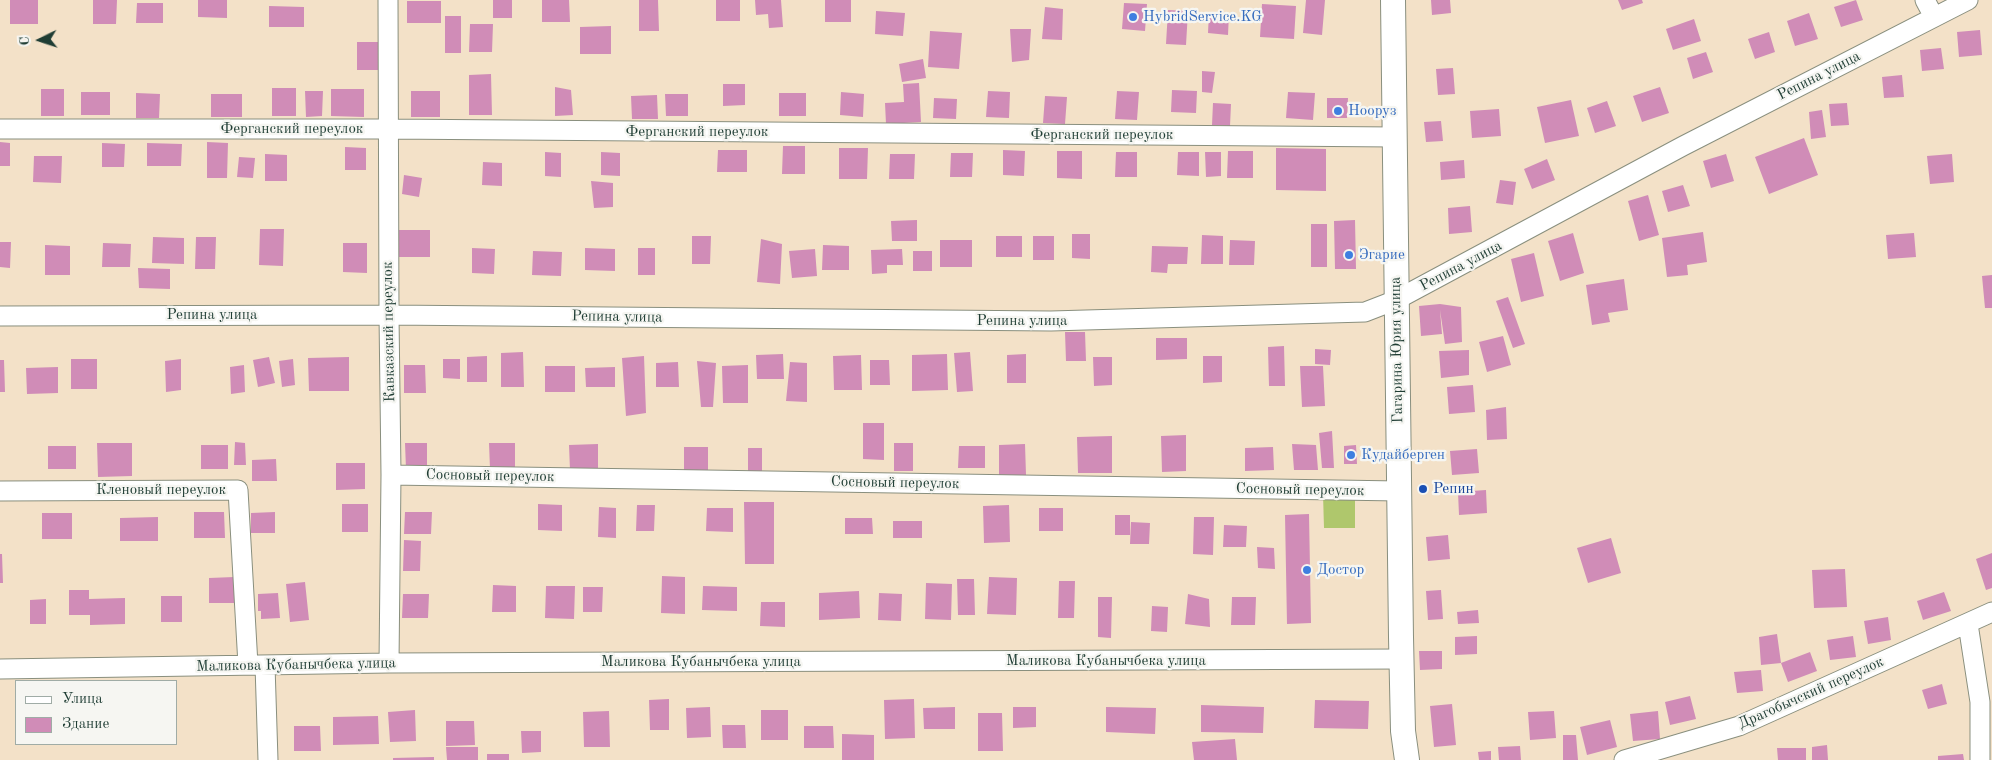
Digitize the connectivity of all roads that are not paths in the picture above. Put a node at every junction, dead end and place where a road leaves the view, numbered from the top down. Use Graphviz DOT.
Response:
graph roads {
  1 [pos="388,0"];
  2 [pos="1393,0"];
  3 [pos="1925,0"];
  4 [pos="1968,0"];
  5 [pos="1934,17"];
  6 [pos="0,129"];
  7 [pos="388,129"];
  8 [pos="1395,137"];
  9 [pos="1396,300"];
  10 [pos="389,315"];
  11 [pos="0,316"];
  12 [pos="391,475"];
  13 [pos="0,491"];
  14 [pos="1399,491"];
  15 [pos="1992,612"];
  16 [pos="1968,624"];
  17 [pos="1402,660"];
  18 [pos="389,663"];
  19 [pos="256,665"];
  20 [pos="0,669"];
  21 [pos="268,760"];
  22 [pos="1408,760"];
  23 [pos="1624,760"];
  24 [pos="1980,760"];
  1 -- 7 [label="street, Кавказский переулок"];
  2 -- 8 [label="main road, Гагарина Юрия улица"];
  3 -- 5 [label="street"];
  4 -- 5 [label="street, Репина улица"];
  5 -- 9 [label="street, Репина улица"];
  6 -- 7 [label="street, Ферганский переулок"];
  7 -- 8 [label="street, Ферганский переулок"];
  7 -- 10 [label="street, Кавказский переулок"];
  8 -- 9 [label="main road, Гагарина Юрия улица"];
  9 -- 10 [label="street, Репина улица"];
  9 -- 14 [label="main road, Гагарина Юрия улица"];
  10 -- 11 [label="street, Репина улица"];
  10 -- 12 [label="street, Кавказский переулок"];
  12 -- 14 [label="street, Сосновый переулок"];
  12 -- 18 [label="street, Кавказский переулок"];
  13 -- 19 [label="street, Кленовый переулок"];
  14 -- 17 [label="main road, Гагарина Юрия улица"];
  15 -- 16 [label="street, Драгобычский переулок"];
  16 -- 23 [label="street, Драгобычский переулок"];
  16 -- 24 [label="street"];
  17 -- 18 [label="street, Маликова Кубанычбека улица"];
  17 -- 22 [label="main road, Гагарина Юрия улица"];
  18 -- 19 [label="street, Маликова Кубанычбека улица"];
  19 -- 20 [label="street, Маликова Кубанычбека улица"];
  19 -- 21 [label="street"];
}
